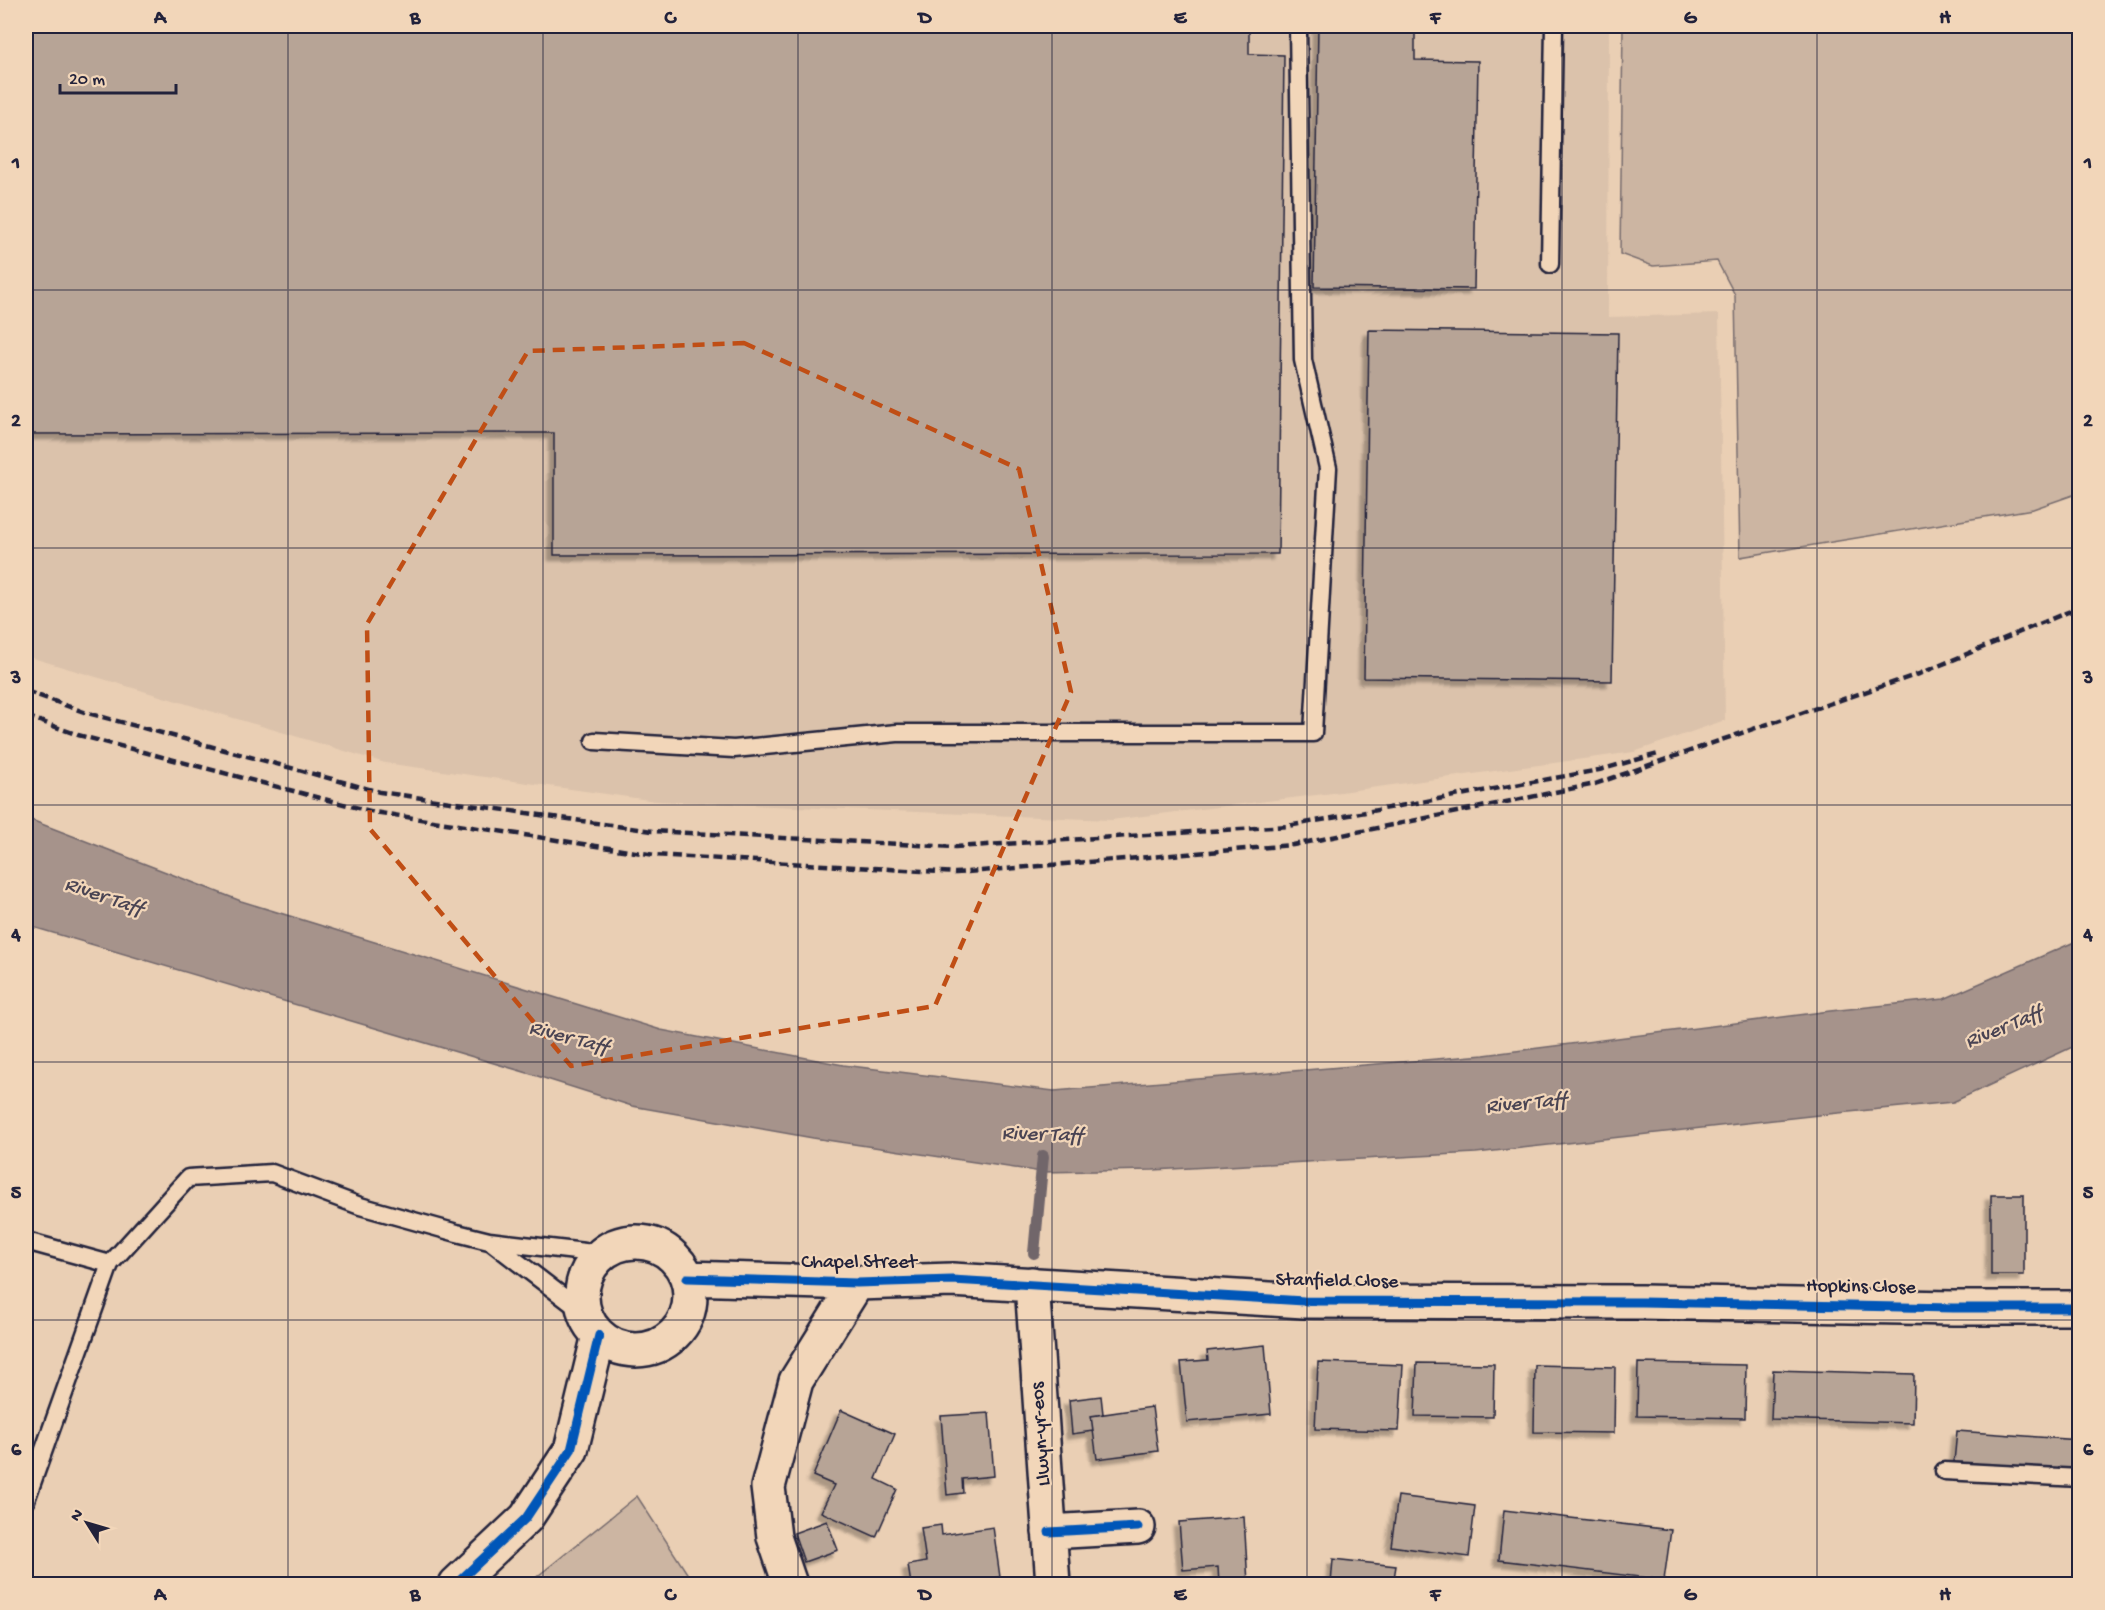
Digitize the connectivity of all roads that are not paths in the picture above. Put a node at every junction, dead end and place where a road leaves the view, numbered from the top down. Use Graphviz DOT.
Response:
graph roads {
  1 [pos="1298,26"];
  2 [pos="1554,26"];
  3 [pos="1550,264"];
  4 [pos="594,741"];
  5 [pos="26,1240"];
  6 [pos="489,1241"];
  7 [pos="602,1254"];
  8 [pos="110,1264"];
  9 [pos="687,1278"];
  10 [pos="857,1283"];
  11 [pos="1032,1284"];
  12 [pos="1642,1302"];
  13 [pos="2079,1308"];
  14 [pos="591,1323"];
  15 [pos="1944,1471"];
  16 [pos="2079,1478"];
  17 [pos="26,1500"];
  18 [pos="1138,1527"];
  19 [pos="1049,1532"];
  20 [pos="456,1584"];
  21 [pos="790,1584"];
  22 [pos="1053,1584"];
  1 -- 4 [label="lane"];
  2 -- 3 [label="lane"];
  5 -- 8 [label="lane"];
  6 -- 7 [label="lane"];
  6 -- 8 [label="lane"];
  6 -- 14 [label="lane"];
  7 -- 9 [label="street"];
  7 -- 14 [label="street"];
  8 -- 17 [label="lane"];
  9 -- 10 [label="street, Chapel Street"];
  9 -- 14 [label="street"];
  10 -- 11 [label="street, Chapel Street"];
  10 -- 21 [label="street"];
  11 -- 12 [label="street, Stanfield Close"];
  11 -- 19 [label="street, Llwyn-yr-eos"];
  12 -- 13 [label="street, Hopkins Close"];
  14 -- 20 [label="street"];
  15 -- 16 [label="lane"];
  18 -- 19 [label="street"];
  19 -- 22 [label="street, Llwyn-yr-eos"];
}
